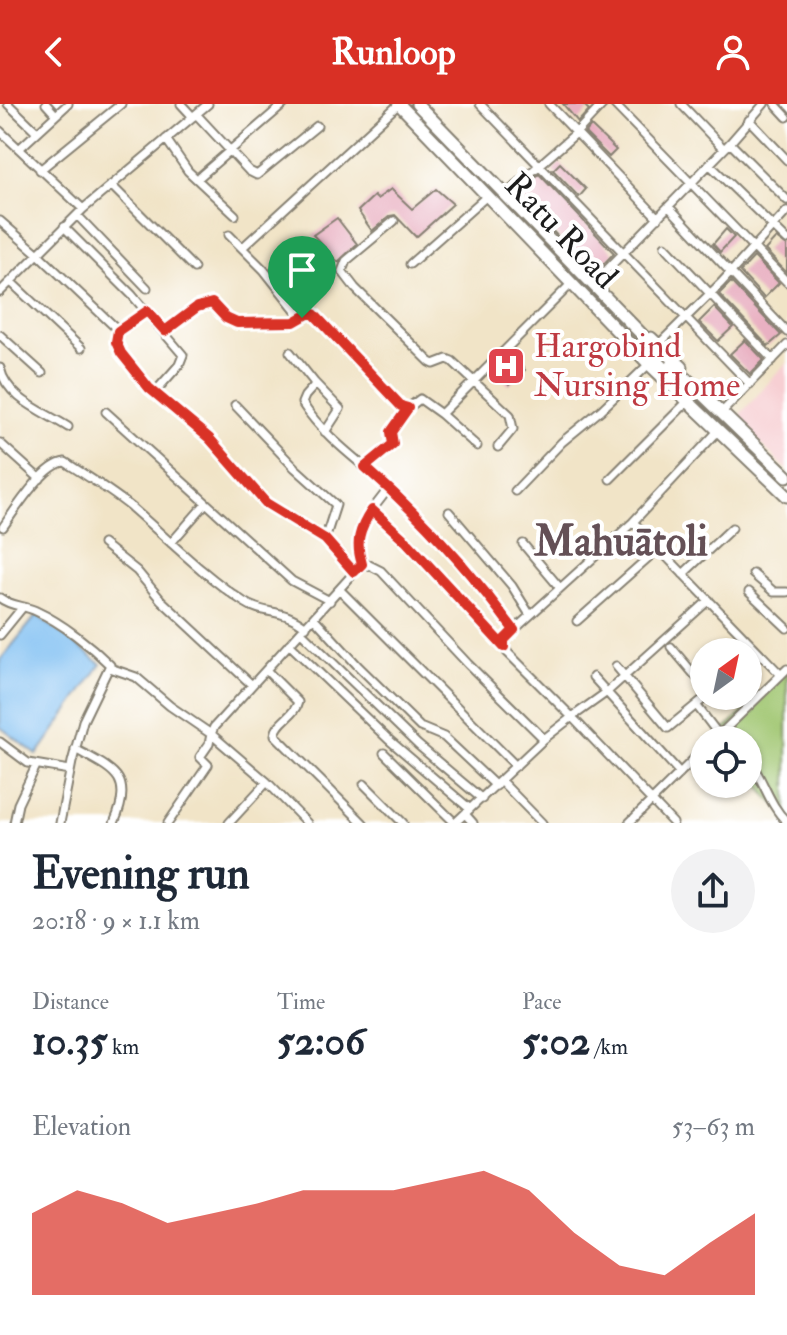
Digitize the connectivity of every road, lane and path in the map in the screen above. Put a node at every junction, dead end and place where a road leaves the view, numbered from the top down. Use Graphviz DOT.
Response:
graph roads {
  1 [pos="8,104"];
  2 [pos="46,104"];
  3 [pos="68,104"];
  4 [pos="121,104"];
  5 [pos="181,104"];
  6 [pos="208,104"];
  7 [pos="284,104"];
  8 [pos="399,104"];
  9 [pos="407,104"];
  10 [pos="417,104"];
  11 [pos="426,104"];
  12 [pos="480,104"];
  13 [pos="549,104"];
  14 [pos="603,104"];
  15 [pos="614,104"];
  16 [pos="681,104"];
  17 [pos="749,104"];
  18 [pos="764,104"];
  19 [pos="775,104"];
  20 [pos="757,111"];
  21 [pos="56,115"];
  22 [pos="194,116"];
  23 [pos="787,117"];
  24 [pos="749,120"];
  25 [pos="317,126"];
  26 [pos="0,131"];
  27 [pos="37,132"];
  28 [pos="575,134"];
  29 [pos="166,139"];
  30 [pos="727,146"];
  31 [pos="19,149"];
  32 [pos="229,151"];
  33 [pos="787,160"];
  34 [pos="709,164"];
  35 [pos="539,167"];
  36 [pos="40,170"];
  37 [pos="197,179"];
  38 [pos="691,183"];
  39 [pos="111,185"];
  40 [pos="510,191"];
  41 [pos="488,195"];
  42 [pos="787,200"];
  43 [pos="669,207"];
  44 [pos="787,211"];
  45 [pos="80,212"];
  46 [pos="235,215"];
  47 [pos="658,218"];
  48 [pos="0,221"];
  49 [pos="394,221"];
  50 [pos="773,226"];
  51 [pos="64,227"];
  52 [pos="229,235"];
  53 [pos="787,240"];
  54 [pos="665,246"];
  55 [pos="243,247"];
  56 [pos="754,248"];
  57 [pos="37,253"];
  58 [pos="622,253"];
  59 [pos="410,264"];
  60 [pos="194,268"];
  61 [pos="732,271"];
  62 [pos="11,282"];
  63 [pos="595,282"];
  64 [pos="787,282"];
  65 [pos="571,284"];
  66 [pos="147,288"];
  67 [pos="0,292"];
  68 [pos="711,293"];
  69 [pos="147,311"];
  70 [pos="687,316"];
  71 [pos="302,318"];
  72 [pos="165,331"];
  73 [pos="787,332"];
  74 [pos="117,334"];
  75 [pos="0,335"];
  76 [pos="658,345"];
  77 [pos="787,345"];
  78 [pos="81,348"];
  79 [pos="290,352"];
  80 [pos="773,360"];
  81 [pos="649,364"];
  82 [pos="0,368"];
  83 [pos="42,373"];
  84 [pos="472,381"];
  85 [pos="314,382"];
  86 [pos="750,384"];
  87 [pos="154,393"];
  88 [pos="688,401"];
  89 [pos="235,405"];
  90 [pos="408,408"];
  91 [pos="725,409"];
  92 [pos="106,412"];
  93 [pos="441,414"];
  94 [pos="68,427"];
  95 [pos="718,431"];
  96 [pos="325,432"];
  97 [pos="0,443"];
  98 [pos="477,446"];
  99 [pos="498,447"];
  100 [pos="365,467"];
  101 [pos="787,470"];
  102 [pos="787,476"];
  103 [pos="40,479"];
  104 [pos="610,479"];
  105 [pos="787,486"];
  106 [pos="389,488"];
  107 [pos="515,491"];
  108 [pos="787,496"];
  109 [pos="206,503"];
  110 [pos="372,510"];
  111 [pos="449,512"];
  112 [pos="633,522"];
  113 [pos="3,527"];
  114 [pos="732,528"];
  115 [pos="325,539"];
  116 [pos="171,543"];
  117 [pos="103,544"];
  118 [pos="523,544"];
  119 [pos="659,548"];
  120 [pos="362,564"];
  121 [pos="354,572"];
  122 [pos="683,574"];
  123 [pos="753,574"];
  124 [pos="560,588"];
  125 [pos="340,590"];
  126 [pos="749,592"];
  127 [pos="787,592"];
  128 [pos="0,598"];
  129 [pos="709,600"];
  130 [pos="330,601"];
  131 [pos="22,608"];
  132 [pos="530,615"];
  133 [pos="314,618"];
  134 [pos="577,621"];
  135 [pos="787,628"];
  136 [pos="303,629"];
  137 [pos="514,630"];
  138 [pos="0,635"];
  139 [pos="745,638"];
  140 [pos="289,644"];
  141 [pos="504,647"];
  142 [pos="671,647"];
  143 [pos="762,654"];
  144 [pos="616,666"];
  145 [pos="110,668"];
  146 [pos="690,669"];
  147 [pos="266,670"];
  148 [pos="784,672"];
  149 [pos="624,676"];
  150 [pos="593,677"];
  151 [pos="252,685"];
  152 [pos="606,692"];
  153 [pos="692,710"];
  154 [pos="572,717"];
  155 [pos="728,726"];
  156 [pos="211,734"];
  157 [pos="544,739"];
  158 [pos="0,742"];
  159 [pos="75,749"];
  160 [pos="384,753"];
  161 [pos="690,763"];
  162 [pos="36,766"];
  163 [pos="516,766"];
  164 [pos="70,770"];
  165 [pos="680,773"];
  166 [pos="267,782"];
  167 [pos="499,783"];
  168 [pos="762,783"];
  169 [pos="364,784"];
  170 [pos="482,799"];
  171 [pos="650,801"];
  172 [pos="467,812"];
  173 [pos="631,822"];
  174 [pos="787,822"];
  175 [pos="14,823"];
  176 [pos="60,823"];
  177 [pos="114,823"];
  178 [pos="168,823"];
  179 [pos="229,823"];
  180 [pos="307,823"];
  181 [pos="363,823"];
  182 [pos="403,823"];
  183 [pos="455,823"];
  184 [pos="473,823"];
  185 [pos="542,823"];
  186 [pos="673,823"];
  1 -- 27 [label="street"];
  2 -- 21 [label="street"];
  3 -- 21 [label="street"];
  4 -- 36 [label="street"];
  5 -- 22 [label="street"];
  6 -- 22 [label="street"];
  7 -- 32 [label="street"];
  8 -- 41 [label="main road, Ratu Road"];
  8 -- 55 [label="street"];
  9 -- 105 [label="main road"];
  10 -- 102 [label="main road"];
  11 -- 40 [label="main road, Ratu Road"];
  12 -- 35 [label="street"];
  13 -- 28 [label="street"];
  14 -- 28 [label="street"];
  15 -- 38 [label="street"];
  16 -- 30 [label="street"];
  17 -- 20 [label="street"];
  18 -- 20 [label="street"];
  19 -- 23 [label="street"];
  20 -- 24 [label="street"];
  21 -- 27 [label="street"];
  22 -- 29 [label="street"];
  22 -- 32 [label="street"];
  24 -- 30 [label="street"];
  24 -- 33 [label="street"];
  25 -- 32 [label="street"];
  26 -- 31 [label="street"];
  27 -- 31 [label="street"];
  28 -- 35 [label="street"];
  28 -- 47 [label="street"];
  29 -- 37 [label="street"];
  29 -- 39 [label="street"];
  30 -- 34 [label="street"];
  30 -- 42 [label="street"];
  31 -- 36 [label="street"];
  32 -- 37 [label="street"];
  34 -- 38 [label="street"];
  34 -- 50 [label="street"];
  35 -- 40 [label="street"];
  35 -- 58 [label="street"];
  36 -- 45 [label="street"];
  37 -- 46 [label="street"];
  38 -- 43 [label="street"];
  38 -- 56 [label="street"];
  39 -- 45 [label="street"];
  39 -- 60 [label="street"];
  40 -- 63 [label="main road, Ratu Road"];
  41 -- 59 [label="street"];
  41 -- 65 [label="main road, Ratu Road"];
  43 -- 47 [label="street"];
  43 -- 61 [label="street"];
  44 -- 50 [label="street"];
  45 -- 51 [label="street"];
  45 -- 66 [label="street"];
  47 -- 58 [label="street"];
  48 -- 57 [label="street"];
  49 -- 84 [label="street"];
  50 -- 53 [label="street"];
  50 -- 56 [label="street"];
  51 -- 57 [label="street"];
  51 -- 69 [label="street"];
  52 -- 55 [label="street"];
  54 -- 68 [label="street"];
  55 -- 71 [label="street"];
  56 -- 61 [label="street"];
  56 -- 64 [label="street"];
  57 -- 62 [label="street"];
  57 -- 74 [label="street"];
  58 -- 63 [label="street"];
  58 -- 70 [label="street"];
  61 -- 68 [label="street"];
  61 -- 73 [label="street"];
  62 -- 67 [label="street"];
  62 -- 78 [label="street"];
  63 -- 76 [label="main road, Ratu Road"];
  65 -- 81 [label="main road, Ratu Road"];
  65 -- 84 [label="street"];
  68 -- 70 [label="street"];
  68 -- 80 [label="street"];
  69 -- 72 [label="street"];
  69 -- 74 [label="street"];
  70 -- 76 [label="street"];
  70 -- 86 [label="street"];
  71 -- 72 [label="street"];
  71 -- 90 [label="street"];
  72 -- 87 [label="street"];
  74 -- 87 [label="street"];
  75 -- 83 [label="street"];
  76 -- 91 [label="main road, Ratu Road"];
  77 -- 80 [label="street"];
  79 -- 85 [label="street"];
  80 -- 86 [label="street"];
  81 -- 88 [label="main road, Ratu Road"];
  81 -- 107 [label="street"];
  82 -- 94 [label="street"];
  84 -- 93 [label="street"];
  84 -- 99 [label="street"];
  85 -- 96 [label="street"];
  85 -- 96 [label="street"];
  86 -- 91 [label="street"];
  87 -- 115 [label="street"];
  88 -- 95 [label="main road, Ratu Road"];
  88 -- 104 [label="street"];
  89 -- 115 [label="street"];
  90 -- 93 [label="street"];
  90 -- 100 [label="street"];
  91 -- 101 [label="main road, Ratu Road"];
  92 -- 109 [label="street"];
  93 -- 98 [label="street"];
  95 -- 108 [label="main road, Ratu Road"];
  95 -- 112 [label="street"];
  96 -- 100 [label="street"];
  97 -- 103 [label="street"];
  100 -- 106 [label="street"];
  103 -- 113 [label="street"];
  103 -- 116 [label="street"];
  106 -- 110 [label="street"];
  106 -- 137 [label="street"];
  109 -- 116 [label="street"];
  109 -- 130 [label="street"];
  110 -- 120 [label="street"];
  110 -- 141 [label="street"];
  111 -- 132 [label="street"];
  112 -- 119 [label="street"];
  112 -- 124 [label="street"];
  114 -- 122 [label="street"];
  115 -- 121 [label="street"];
  116 -- 136 [label="street"];
  117 -- 151 [label="street"];
  118 -- 124 [label="street"];
  119 -- 122 [label="street"];
  119 -- 134 [label="street"];
  120 -- 121 [label="street"];
  120 -- 157 [label="street"];
  121 -- 125 [label="street"];
  122 -- 129 [label="street"];
  123 -- 127 [label="street"];
  124 -- 132 [label="street"];
  125 -- 130 [label="street"];
  125 -- 163 [label="street"];
  126 -- 135 [label="street"];
  128 -- 131 [label="street"];
  129 -- 139 [label="street"];
  129 -- 149 [label="street"];
  130 -- 133 [label="street"];
  131 -- 138 [label="street"];
  131 -- 145 [label="street"];
  132 -- 137 [label="street"];
  133 -- 136 [label="street"];
  133 -- 167 [label="street"];
  136 -- 140 [label="street"];
  136 -- 170 [label="street"];
  137 -- 141 [label="street"];
  140 -- 147 [label="street"];
  140 -- 172 [label="street"];
  141 -- 154 [label="street"];
  142 -- 146 [label="street"];
  143 -- 148 [label="street"];
  144 -- 149 [label="street"];
  145 -- 156 [label="street"];
  145 -- 159 [label="street"];
  147 -- 151 [label="street"];
  147 -- 181 [label="street"];
  148 -- 155 [label="street"];
  149 -- 152 [label="street"];
  149 -- 153 [label="street"];
  150 -- 152 [label="street"];
  151 -- 156 [label="street"];
  152 -- 154 [label="street"];
  152 -- 165 [label="street"];
  154 -- 157 [label="street"];
  154 -- 171 [label="street"];
  156 -- 166 [label="street"];
  156 -- 178 [label="street"];
  157 -- 163 [label="street"];
  158 -- 162 [label="street"];
  159 -- 164 [label="street"];
  159 -- 177 [label="street"];
  160 -- 183 [label="street"];
  161 -- 165 [label="street"];
  162 -- 164 [label="street"];
  162 -- 175 [label="street"];
  163 -- 167 [label="street"];
  164 -- 176 [label="street"];
  165 -- 171 [label="street"];
  166 -- 179 [label="street"];
  166 -- 180 [label="street"];
  167 -- 170 [label="street"];
  167 -- 185 [label="street"];
  168 -- 174 [label="street"];
  169 -- 182 [label="street"];
  170 -- 172 [label="street"];
  171 -- 173 [label="street"];
  171 -- 186 [label="street"];
  172 -- 183 [label="street"];
  172 -- 184 [label="street"];
}
